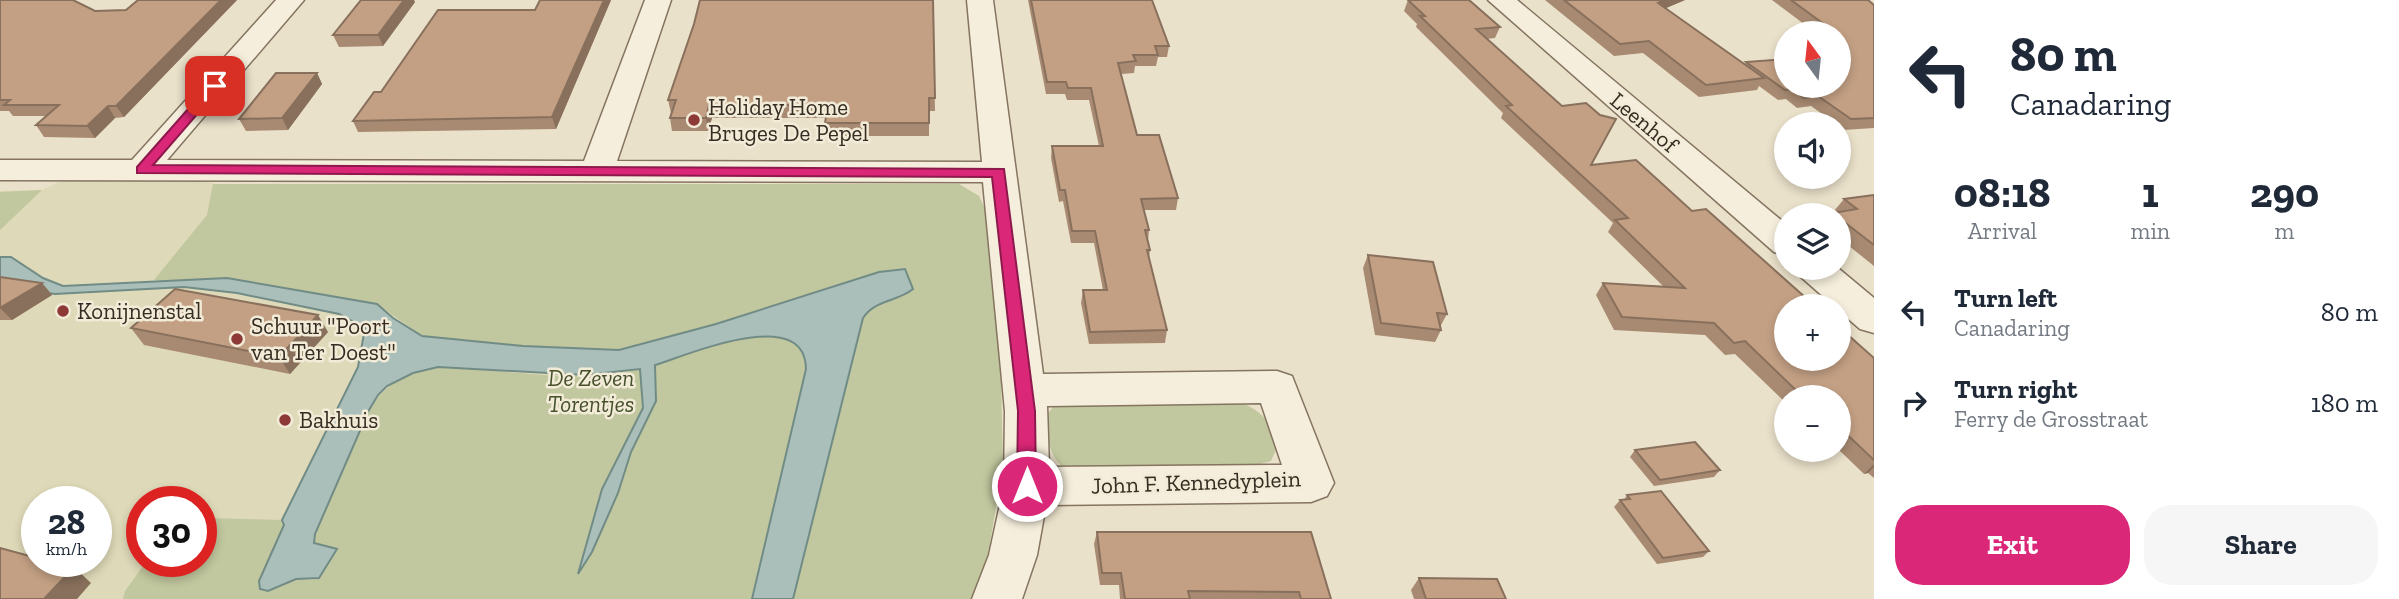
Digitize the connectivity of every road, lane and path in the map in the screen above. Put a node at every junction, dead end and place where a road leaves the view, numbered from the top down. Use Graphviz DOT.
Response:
graph roads {
  1 [pos="291,0"];
  2 [pos="659,0"];
  3 [pos="980,0"];
  4 [pos="1501,0"];
  5 [pos="0,170"];
  6 [pos="141,170"];
  7 [pos="597,172"];
  8 [pos="999,172"];
  9 [pos="1774,233"];
  10 [pos="1828,280"];
  11 [pos="1874,319"];
  12 [pos="1024,390"];
  13 [pos="1027,486"];
  14 [pos="998,599"];
  1 -- 6 [label="street"];
  2 -- 7 [label="street"];
  3 -- 8 [label="street"];
  4 -- 9 [label="street, Leenhof"];
  5 -- 6 [label="street"];
  6 -- 7 [label="street"];
  7 -- 8 [label="street"];
  8 -- 12 [label="street"];
  10 -- 11 [label="street"];
  12 -- 13 [label="street"];
  12 -- 13 [label="street, John F. Kennedyplein"];
  13 -- 14 [label="street"];
}
